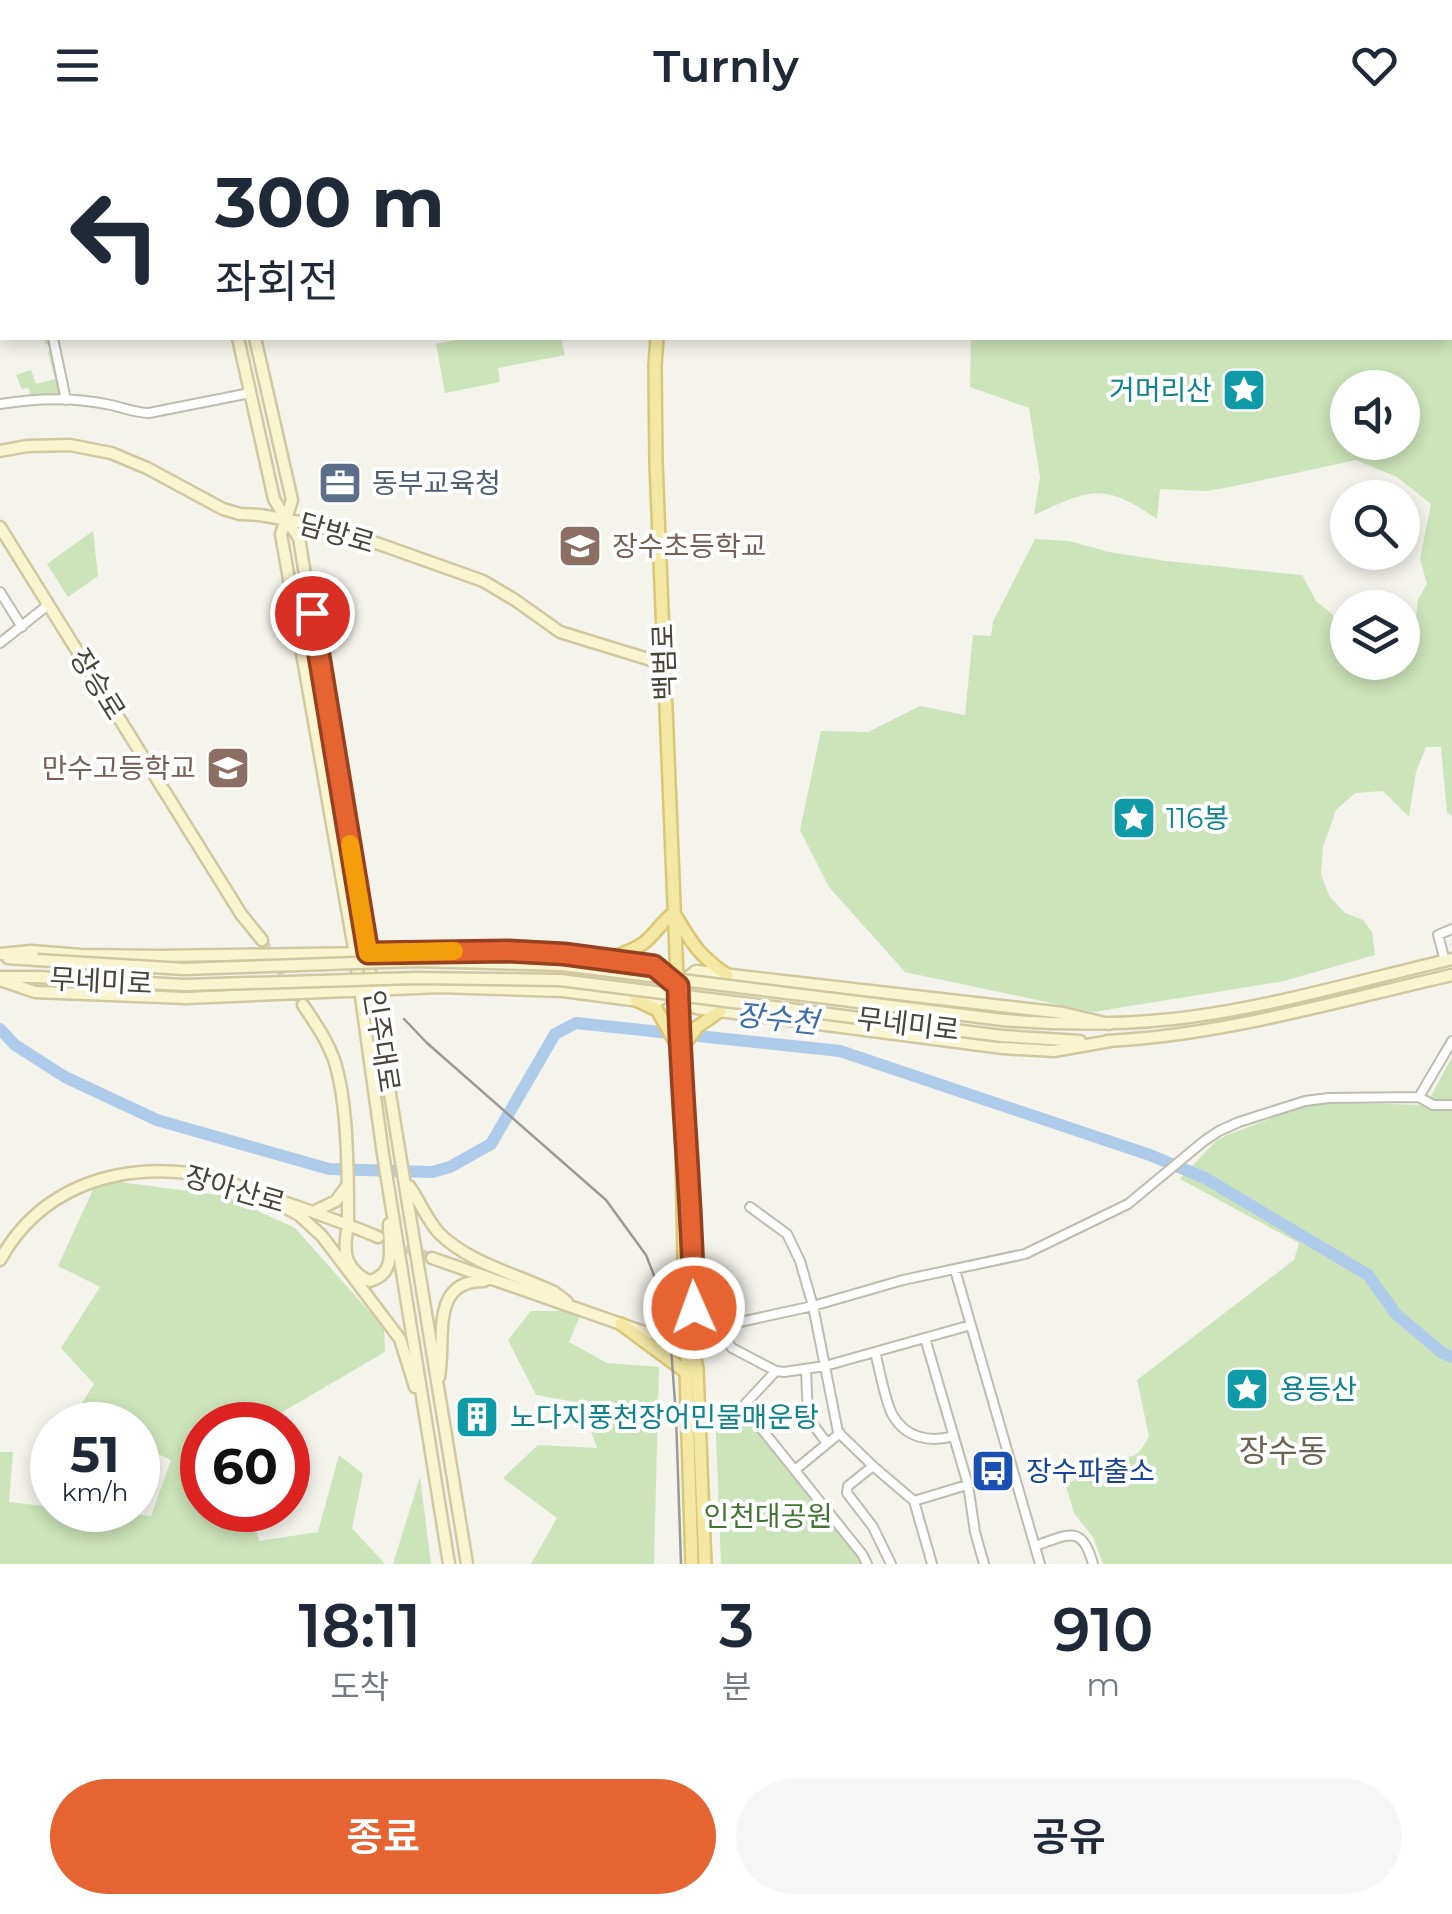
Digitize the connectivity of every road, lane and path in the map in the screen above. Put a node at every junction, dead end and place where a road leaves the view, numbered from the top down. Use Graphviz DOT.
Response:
graph roads {
  1 [pos="53,340"];
  2 [pos="238,340"];
  3 [pos="255,340"];
  4 [pos="657,340"];
  5 [pos="250,393"];
  6 [pos="66,400"];
  7 [pos="0,404"];
  8 [pos="0,451"];
  9 [pos="286,518"];
  10 [pos="0,527"];
  11 [pos="0,592"];
  12 [pos="48,605"];
  13 [pos="22,627"];
  14 [pos="0,643"];
  15 [pos="664,664"];
  16 [pos="674,913"];
  17 [pos="1452,929"];
  18 [pos="262,940"];
  19 [pos="368,953"];
  20 [pos="354,954"];
  21 [pos="0,956"];
  22 [pos="1445,958"];
  23 [pos="606,960"];
  24 [pos="727,974"];
  25 [pos="1452,977"];
  26 [pos="0,978"];
  27 [pos="678,986"];
  28 [pos="374,990"];
  29 [pos="360,992"];
  30 [pos="636,1000"];
  31 [pos="303,1006"];
  32 [pos="714,1014"];
  33 [pos="1109,1024"];
  34 [pos="1110,1041"];
  35 [pos="1452,1041"];
  36 [pos="680,1055"];
  37 [pos="1419,1097"];
  38 [pos="1452,1105"];
  39 [pos="405,1181"];
  40 [pos="346,1182"];
  41 [pos="388,1182"];
  42 [pos="261,1194"];
  43 [pos="750,1207"];
  44 [pos="313,1212"];
  45 [pos="348,1224"];
  46 [pos="378,1237"];
  47 [pos="432,1258"];
  48 [pos="0,1260"];
  49 [pos="955,1270"];
  50 [pos="497,1282"];
  51 [pos="813,1306"];
  52 [pos="694,1308"];
  53 [pos="576,1309"];
  54 [pos="622,1324"];
  55 [pos="971,1325"];
  56 [pos="723,1326"];
  57 [pos="690,1333"];
  58 [pos="925,1338"];
  59 [pos="875,1352"];
  60 [pos="825,1366"];
  61 [pos="806,1369"];
  62 [pos="776,1371"];
  63 [pos="686,1372"];
  64 [pos="438,1383"];
  65 [pos="840,1433"];
  66 [pos="954,1436"];
  67 [pos="827,1443"];
  68 [pos="431,1450"];
  69 [pos="873,1466"];
  70 [pos="795,1470"];
  71 [pos="1013,1471"];
  72 [pos="968,1485"];
  73 [pos="914,1501"];
  74 [pos="1035,1546"];
  75 [pos="449,1564"];
  76 [pos="466,1564"];
  77 [pos="692,1564"];
  78 [pos="705,1564"];
  79 [pos="867,1564"];
  80 [pos="890,1564"];
  81 [pos="932,1564"];
  82 [pos="984,1564"];
  83 [pos="1040,1564"];
  84 [pos="1094,1564"];
  1 -- 6 [label="street"];
  2 -- 5 [label="main road, 인주대로"];
  3 -- 9 [label="main road, 인주대로"];
  4 -- 15 [label="main road, 백범로"];
  5 -- 6 [label="street"];
  5 -- 9 [label="main road, 인주대로"];
  6 -- 7 [label="street"];
  8 -- 9 [label="main road, 담방로"];
  9 -- 15 [label="main road, 담방로"];
  9 -- 19 [label="main road, 인주대로"];
  9 -- 20 [label="main road, 인주대로"];
  10 -- 12 [label="main road, 장승로"];
  11 -- 13 [label="street"];
  12 -- 13 [label="street"];
  12 -- 18 [label="main road, 장승로"];
  13 -- 14 [label="street"];
  15 -- 16 [label="main road, 백범로"];
  16 -- 23 [label="main road"];
  16 -- 24 [label="main road"];
  16 -- 27 [label="main road, 백범로"];
  17 -- 22 [label="street"];
  19 -- 20 [label="main road"];
  19 -- 23 [label="main road"];
  19 -- 28 [label="main road, 인주대로"];
  20 -- 21 [label="main road"];
  20 -- 29 [label="main road, 인주대로"];
  21 -- 33 [label="main road, 무네미로, bridge"];
  22 -- 33 [label="main road, 무네미로"];
  23 -- 27 [label="main road"];
  24 -- 27 [label="main road"];
  24 -- 33 [label="main road"];
  25 -- 34 [label="main road, 무네미로"];
  26 -- 29 [label="main road"];
  26 -- 34 [label="main road, 무네미로, bridge"];
  27 -- 30 [label="main road"];
  27 -- 32 [label="main road"];
  27 -- 36 [label="main road, 백범로"];
  28 -- 29 [label="main road"];
  28 -- 30 [label="main road"];
  28 -- 39 [label="main road, 인주대로"];
  29 -- 41 [label="main road, 인주대로"];
  30 -- 36 [label="main road"];
  31 -- 40 [label="main road"];
  32 -- 34 [label="main road"];
  32 -- 36 [label="main road"];
  35 -- 37 [label="street"];
  36 -- 52 [label="main road"];
  36 -- 57 [label="main road"];
  37 -- 38 [label="street"];
  37 -- 49 [label="street"];
  39 -- 53 [label="main road"];
  39 -- 64 [label="main road"];
  40 -- 44 [label="main road"];
  40 -- 45 [label="main road"];
  41 -- 45 [label="main road"];
  41 -- 68 [label="main road"];
  42 -- 44 [label="main road, 장아산로"];
  42 -- 48 [label="main road, 장아산로"];
  42 -- 68 [label="main road"];
  43 -- 51 [label="street"];
  44 -- 45 [label="main road, 장아산로"];
  45 -- 46 [label="main road, 장아산로"];
  47 -- 50 [label="main road"];
  49 -- 51 [label="street"];
  49 -- 55 [label="street"];
  50 -- 53 [label="main road"];
  50 -- 64 [label="main road"];
  51 -- 56 [label="street"];
  51 -- 60 [label="street"];
  52 -- 56 [label="main road"];
  52 -- 57 [label="main road"];
  53 -- 54 [label="main road"];
  54 -- 57 [label="main road"];
  54 -- 63 [label="main road"];
  55 -- 58 [label="street"];
  55 -- 71 [label="street"];
  56 -- 57 [label="street"];
  56 -- 62 [label="street"];
  57 -- 63 [label="main road"];
  57 -- 78 [label="main road"];
  58 -- 59 [label="street"];
  58 -- 66 [label="street"];
  59 -- 60 [label="street"];
  59 -- 66 [label="street"];
  60 -- 61 [label="street"];
  60 -- 65 [label="street"];
  61 -- 62 [label="street"];
  61 -- 67 [label="street"];
  62 -- 70 [label="street"];
  63 -- 77 [label="main road"];
  64 -- 76 [label="main road"];
  65 -- 67 [label="street"];
  65 -- 69 [label="street"];
  66 -- 72 [label="street"];
  67 -- 70 [label="street"];
  68 -- 75 [label="main road"];
  69 -- 73 [label="street"];
  69 -- 80 [label="street"];
  70 -- 79 [label="street"];
  71 -- 72 [label="street"];
  71 -- 74 [label="street"];
  72 -- 73 [label="street"];
  72 -- 82 [label="street"];
  73 -- 81 [label="street"];
  74 -- 83 [label="street"];
  74 -- 84 [label="street"];
}
